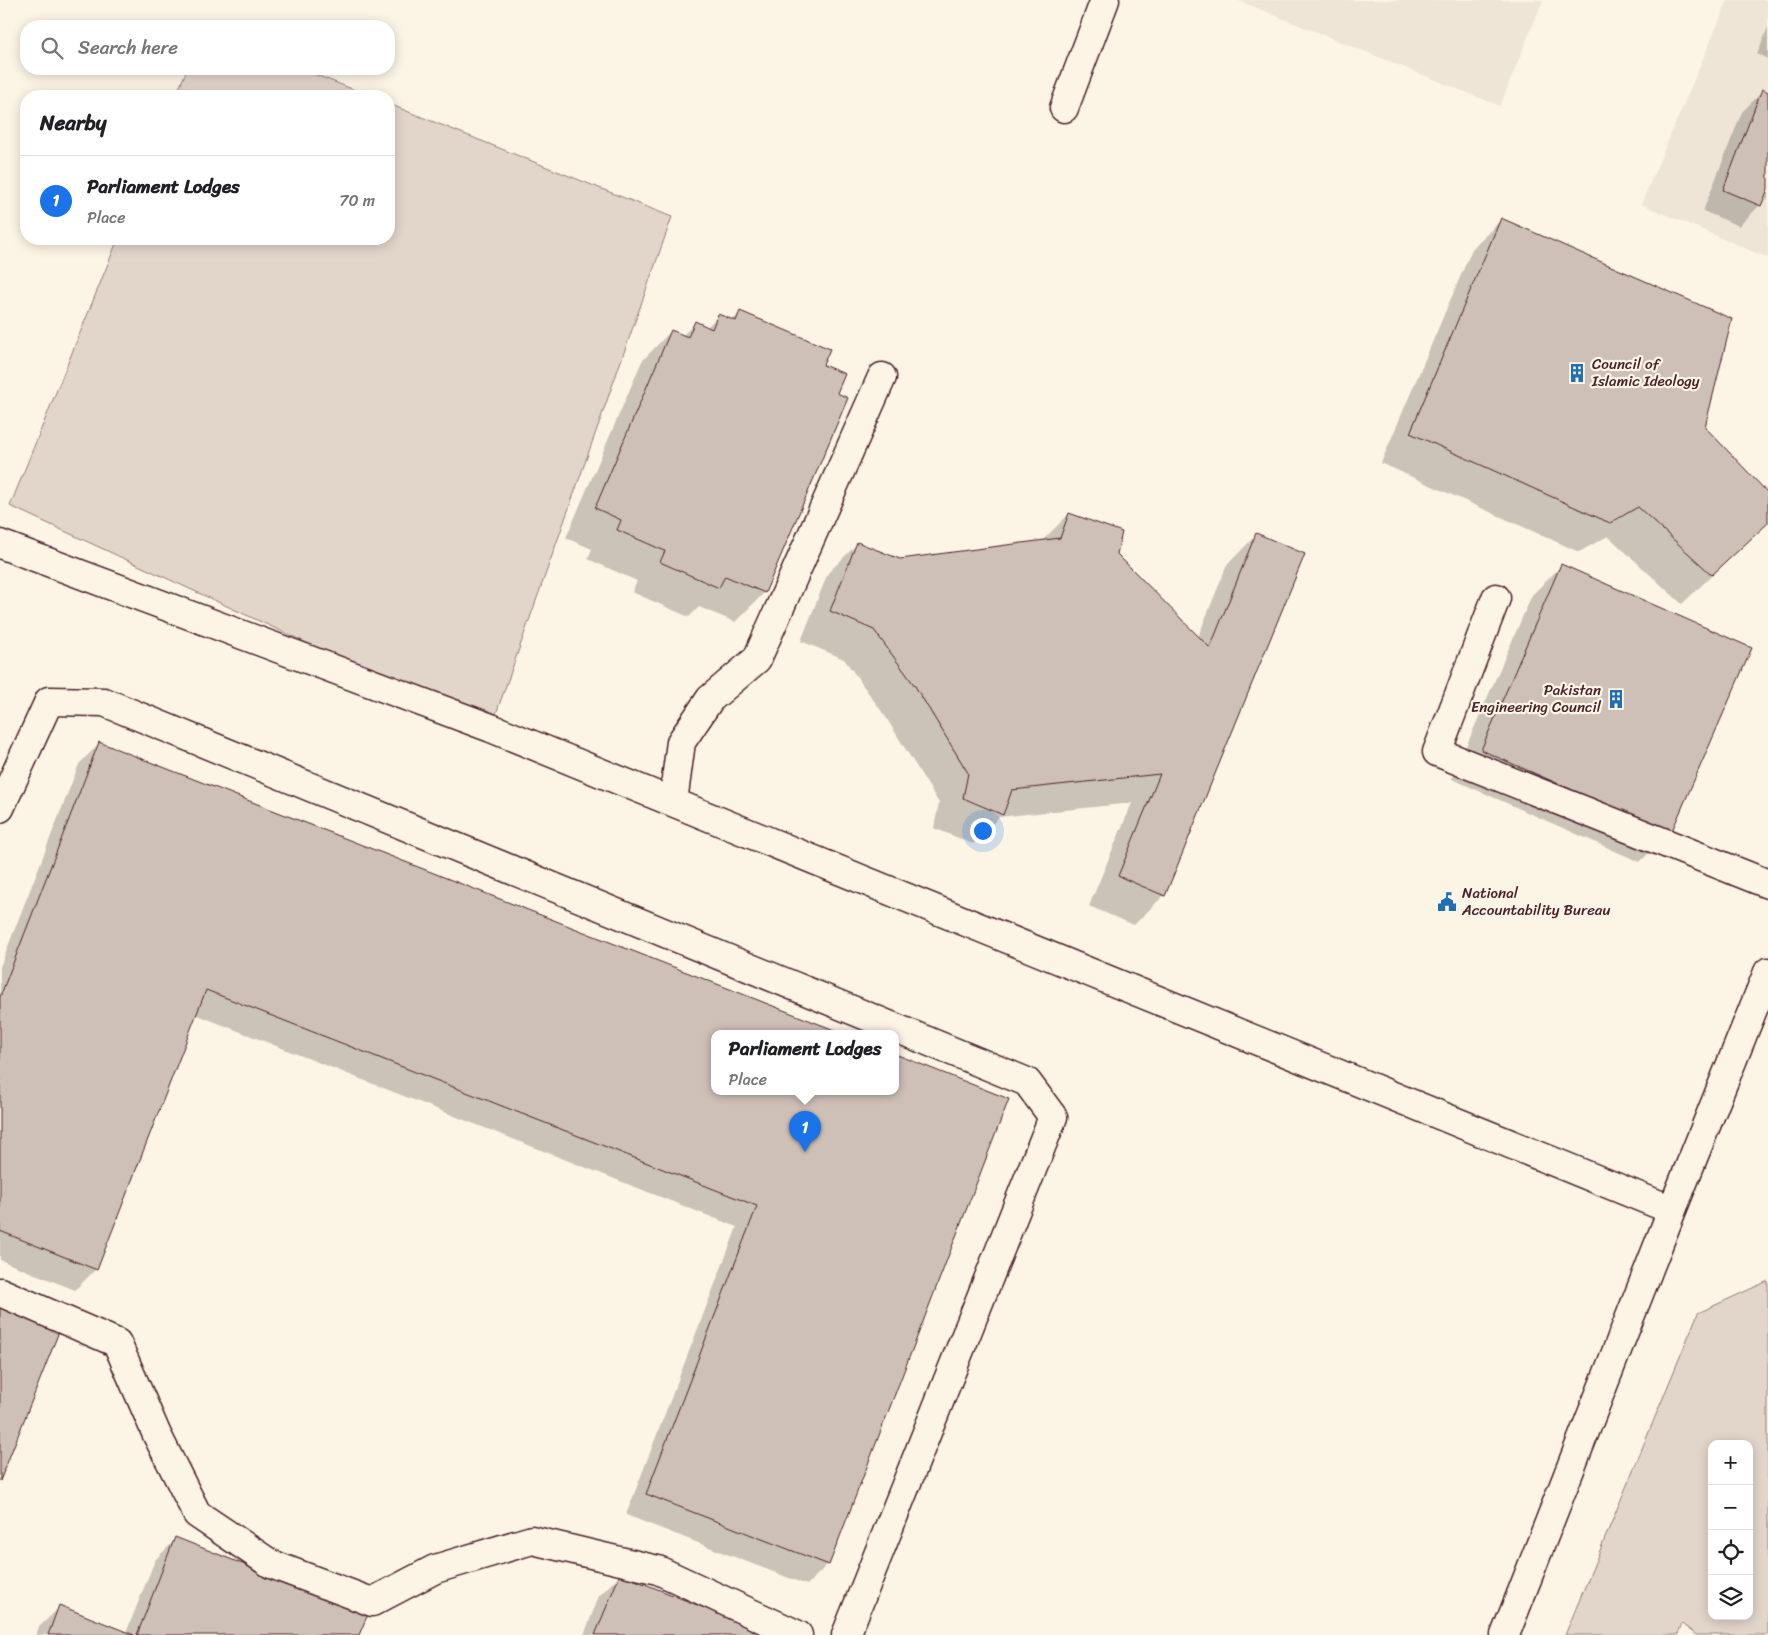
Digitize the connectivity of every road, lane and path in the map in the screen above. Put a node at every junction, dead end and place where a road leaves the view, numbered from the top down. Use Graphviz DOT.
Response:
graph roads {
  1 [pos="1105,0"];
  2 [pos="1064,108"];
  3 [pos="882,377"];
  4 [pos="0,544"];
  5 [pos="1496,598"];
  6 [pos="673,802"];
  7 [pos="0,808"];
  8 [pos="1768,884"];
  9 [pos="1768,972"];
  10 [pos="1672,1210"];
  11 [pos="0,1292"];
  12 [pos="798,1635"];
  13 [pos="846,1635"];
  14 [pos="1505,1635"];
  1 -- 2 [label="street"];
  3 -- 6 [label="street"];
  4 -- 6 [label="street"];
  5 -- 8 [label="street"];
  6 -- 10 [label="street"];
  7 -- 13 [label="street"];
  9 -- 10 [label="street"];
  10 -- 14 [label="street"];
  11 -- 12 [label="street"];
}
